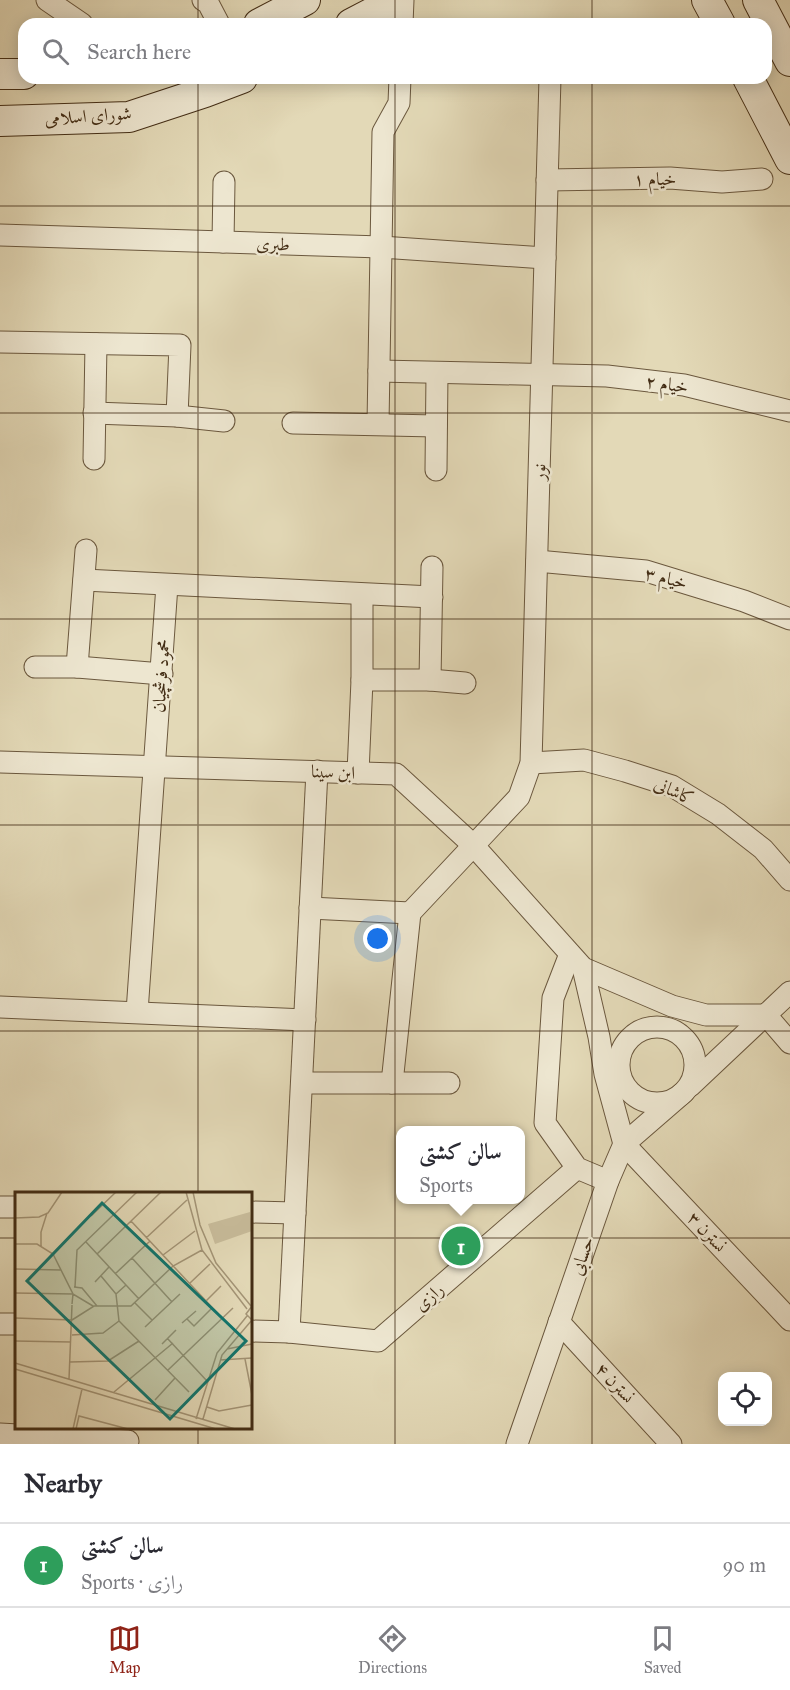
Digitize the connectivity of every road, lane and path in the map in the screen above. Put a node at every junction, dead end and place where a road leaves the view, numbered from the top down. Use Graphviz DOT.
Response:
graph roads {
  1 [pos="47,0"];
  2 [pos="204,0"];
  3 [pos="305,0"];
  4 [pos="397,0"];
  5 [pos="403,0"];
  6 [pos="708,0"];
  7 [pos="758,0"];
  8 [pos="73,18"];
  9 [pos="216,18"];
  10 [pos="270,18"];
  11 [pos="362,18"];
  12 [pos="402,18"];
  13 [pos="717,18"];
  14 [pos="767,18"];
  15 [pos="772,27"];
  16 [pos="790,62"];
  17 [pos="0,74"];
  18 [pos="18,74"];
  19 [pos="227,84"];
  20 [pos="400,84"];
  21 [pos="550,84"];
  22 [pos="751,84"];
  23 [pos="0,121"];
  24 [pos="790,159"];
  25 [pos="762,179"];
  26 [pos="547,180"];
  27 [pos="224,182"];
  28 [pos="0,236"];
  29 [pos="223,242"];
  30 [pos="381,247"];
  31 [pos="545,258"];
  32 [pos="0,342"];
  33 [pos="96,344"];
  34 [pos="379,371"];
  35 [pos="437,373"];
  36 [pos="542,374"];
  37 [pos="790,411"];
  38 [pos="94,413"];
  39 [pos="177,416"];
  40 [pos="224,421"];
  41 [pos="293,423"];
  42 [pos="378,424"];
  43 [pos="436,426"];
  44 [pos="94,459"];
  45 [pos="436,470"];
  46 [pos="86,550"];
  47 [pos="537,561"];
  48 [pos="432,567"];
  49 [pos="84,580"];
  50 [pos="166,585"];
  51 [pos="362,595"];
  52 [pos="432,597"];
  53 [pos="790,619"];
  54 [pos="35,667"];
  55 [pos="77,667"];
  56 [pos="162,674"];
  57 [pos="362,680"];
  58 [pos="430,680"];
  59 [pos="465,683"];
  60 [pos="0,762"];
  61 [pos="531,763"];
  62 [pos="155,768"];
  63 [pos="317,771"];
  64 [pos="358,773"];
  65 [pos="473,845"];
  66 [pos="790,880"];
  67 [pos="310,908"];
  68 [pos="410,913"];
  69 [pos="576,961"];
  70 [pos="790,992"];
  71 [pos="672,1006"];
  72 [pos="0,1007"];
  73 [pos="137,1012"];
  74 [pos="765,1015"];
  75 [pos="305,1020"];
  76 [pos="667,1028"];
  77 [pos="790,1043"];
  78 [pos="612,1073"];
  79 [pos="302,1083"];
  80 [pos="392,1083"];
  81 [pos="449,1083"];
  82 [pos="686,1091"];
  83 [pos="624,1144"];
  84 [pos="577,1168"];
  85 [pos="608,1181"];
  86 [pos="252,1212"];
  87 [pos="295,1212"];
  88 [pos="790,1320"];
  89 [pos="559,1322"];
  90 [pos="252,1331"];
  91 [pos="289,1332"];
  92 [pos="0,1434"];
  93 [pos="128,1441"];
  94 [pos="517,1444"];
  95 [pos="671,1444"];
  1 -- 8 [label="street"];
  2 -- 9 [label="street"];
  3 -- 10 [label="main road"];
  4 -- 11 [label="main road"];
  5 -- 12 [label="street"];
  6 -- 13 [label="main road"];
  7 -- 14 [label="main road"];
  15 -- 16 [label="main road"];
  17 -- 18 [label="main road"];
  19 -- 23 [label="main road, شورای اسلامی"];
  20 -- 30 [label="street"];
  21 -- 26 [label="street, نور"];
  22 -- 24 [label="main road"];
  25 -- 26 [label="street, خیام ۱"];
  26 -- 31 [label="street, نور"];
  27 -- 29 [label="street"];
  28 -- 29 [label="street, طبری"];
  29 -- 30 [label="street, طبری"];
  30 -- 31 [label="street, طبری"];
  30 -- 34 [label="street"];
  31 -- 36 [label="street, نور"];
  32 -- 33 [label="street"];
  33 -- 38 [label="street"];
  33 -- 39 [label="street"];
  34 -- 35 [label="street, خیام ۲"];
  34 -- 42 [label="street"];
  35 -- 36 [label="street, خیام ۲"];
  35 -- 43 [label="street"];
  36 -- 37 [label="street, خیام ۲"];
  36 -- 47 [label="street, نور"];
  38 -- 39 [label="street"];
  38 -- 44 [label="street"];
  39 -- 40 [label="street"];
  41 -- 42 [label="street"];
  42 -- 43 [label="street"];
  43 -- 45 [label="street"];
  46 -- 49 [label="street"];
  47 -- 53 [label="street, خیام ۳"];
  47 -- 61 [label="street, نور"];
  48 -- 52 [label="street"];
  49 -- 50 [label="street"];
  49 -- 55 [label="street"];
  50 -- 51 [label="street"];
  50 -- 56 [label="street, محمود فرشچیان"];
  51 -- 52 [label="street"];
  51 -- 57 [label="street"];
  52 -- 58 [label="street"];
  54 -- 55 [label="street"];
  55 -- 56 [label="street"];
  56 -- 62 [label="street, محمود فرشچیان"];
  57 -- 58 [label="street"];
  57 -- 64 [label="street"];
  58 -- 59 [label="street"];
  60 -- 62 [label="street, ابن سینا"];
  61 -- 65 [label="street, نور"];
  61 -- 66 [label="street, کاشانی"];
  62 -- 63 [label="street, ابن سینا"];
  62 -- 73 [label="street, محمود فرشچیان"];
  63 -- 64 [label="street, ابن سینا"];
  63 -- 67 [label="street"];
  64 -- 65 [label="street, ابن سینا"];
  65 -- 68 [label="street, نور"];
  65 -- 69 [label="street, ابن سینا"];
  67 -- 68 [label="street"];
  67 -- 75 [label="street"];
  68 -- 80 [label="street"];
  69 -- 71 [label="street"];
  69 -- 78 [label="street"];
  69 -- 84 [label="street"];
  70 -- 74 [label="street, حسابی"];
  71 -- 74 [label="street"];
  71 -- 76 [label="street"];
  72 -- 73 [label="street"];
  73 -- 75 [label="street"];
  74 -- 77 [label="street"];
  74 -- 82 [label="street, حسابی"];
  75 -- 79 [label="street"];
  76 -- 78 [label="street"];
  76 -- 82 [label="street"];
  78 -- 82 [label="street"];
  78 -- 83 [label="street"];
  79 -- 80 [label="street"];
  79 -- 87 [label="street"];
  80 -- 81 [label="street"];
  82 -- 83 [label="street, حسابی"];
  83 -- 85 [label="street, حسابی"];
  83 -- 88 [label="street, نسترن ۳"];
  84 -- 85 [label="street"];
  84 -- 91 [label="street, رازی"];
  85 -- 89 [label="street, حسابی"];
  86 -- 87 [label="street"];
  87 -- 91 [label="street"];
  89 -- 94 [label="street, حسابی"];
  89 -- 95 [label="street, نسترن ۴"];
  90 -- 91 [label="street, رازی"];
  92 -- 93 [label="street"];
}
